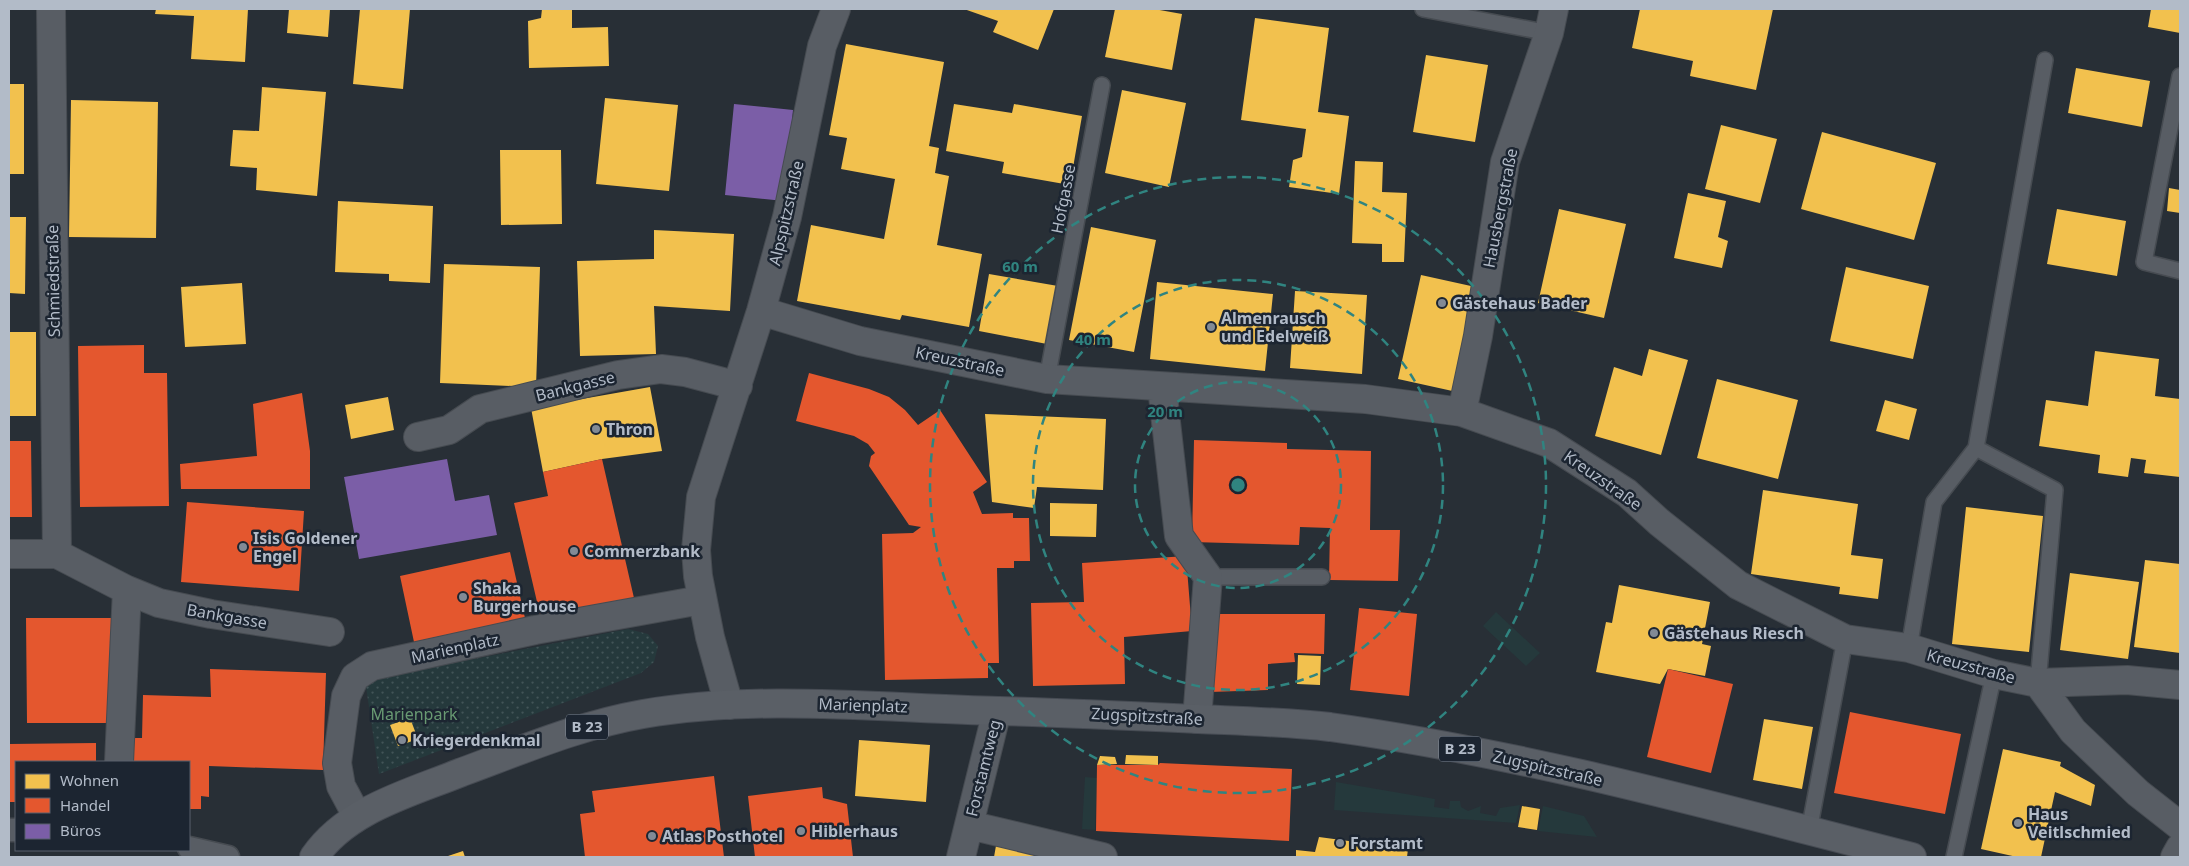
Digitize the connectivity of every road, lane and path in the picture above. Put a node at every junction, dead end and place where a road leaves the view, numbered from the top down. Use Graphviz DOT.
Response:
graph roads {
  1 [pos="51,9"];
  2 [pos="836,9"];
  3 [pos="1423,9"];
  4 [pos="1552,21"];
  5 [pos="2045,60"];
  6 [pos="2180,76"];
  7 [pos="1102,85"];
  8 [pos="2180,271"];
  9 [pos="761,311"];
  10 [pos="1047,379"];
  11 [pos="738,386"];
  12 [pos="1162,387"];
  13 [pos="1462,412"];
  14 [pos="418,437"];
  15 [pos="1976,448"];
  16 [pos="9,554"];
  17 [pos="57,554"];
  18 [pos="1322,577"];
  19 [pos="1208,578"];
  20 [pos="127,590"];
  21 [pos="701,600"];
  22 [pos="330,632"];
  23 [pos="1845,639"];
  24 [pos="1909,648"];
  25 [pos="1994,674"];
  26 [pos="2038,683"];
  27 [pos="2180,685"];
  28 [pos="729,705"];
  29 [pos="997,711"];
  30 [pos="1197,719"];
  31 [pos="119,761"];
  32 [pos="357,816"];
  33 [pos="969,825"];
  34 [pos="2180,826"];
  35 [pos="1808,830"];
  36 [pos="190,848"];
  37 [pos="2180,848"];
  38 [pos="228,857"];
  39 [pos="314,857"];
  40 [pos="961,857"];
  41 [pos="1103,857"];
  42 [pos="1912,857"];
  43 [pos="1954,857"];
  44 [pos="2175,857"];
  1 -- 17 [label="street, Schmiedstraße"];
  2 -- 9 [label="street, Alpspitzstraße"];
  3 -- 4 [label="lane"];
  4 -- 13 [label="street, Hausbergstraße"];
  5 -- 15 [label="lane"];
  6 -- 8 [label="lane"];
  7 -- 10 [label="lane, Hofgasse"];
  9 -- 10 [label="street, Kreuzstraße"];
  9 -- 11 [label="street, Alpspitzstraße"];
  10 -- 12 [label="street, Kreuzstraße"];
  11 -- 14 [label="street, Bankgasse"];
  11 -- 21 [label="street, Alpspitzstraße"];
  12 -- 13 [label="street, Kreuzstraße"];
  12 -- 19 [label="street"];
  13 -- 23 [label="street, Kreuzstraße"];
  15 -- 24 [label="lane"];
  15 -- 26 [label="lane, Kreuzstraße"];
  16 -- 17 [label="street, Bankgasse"];
  17 -- 20 [label="street, Bankgasse"];
  18 -- 19 [label="lane"];
  19 -- 30 [label="street"];
  20 -- 22 [label="street, Bankgasse"];
  20 -- 31 [label="street"];
  21 -- 28 [label="street"];
  21 -- 32 [label="street, Marienplatz"];
  23 -- 24 [label="street, Kreuzstraße"];
  23 -- 35 [label="lane"];
  24 -- 25 [label="street, Kreuzstraße"];
  25 -- 26 [label="street, Kreuzstraße"];
  25 -- 43 [label="lane"];
  26 -- 27 [label="street, Kreuzstraße"];
  26 -- 34 [label="street, Kreuzstraße"];
  28 -- 29 [label="main road, Marienplatz / B 23"];
  28 -- 32 [label="main road, Marienplatz / B 23"];
  29 -- 30 [label="main road, Zugspitzstraße / B 23"];
  29 -- 33 [label="street, Forstamtweg"];
  30 -- 35 [label="main road, Zugspitzstraße / B 23"];
  32 -- 39 [label="main road, Marienplatz / B 23"];
  33 -- 40 [label="street, Forstamtweg"];
  33 -- 41 [label="street, Forstamtweg"];
  35 -- 42 [label="main road, Zugspitzstraße / B 23"];
  36 -- 38 [label="street"];
  37 -- 44 [label="street"];
}
